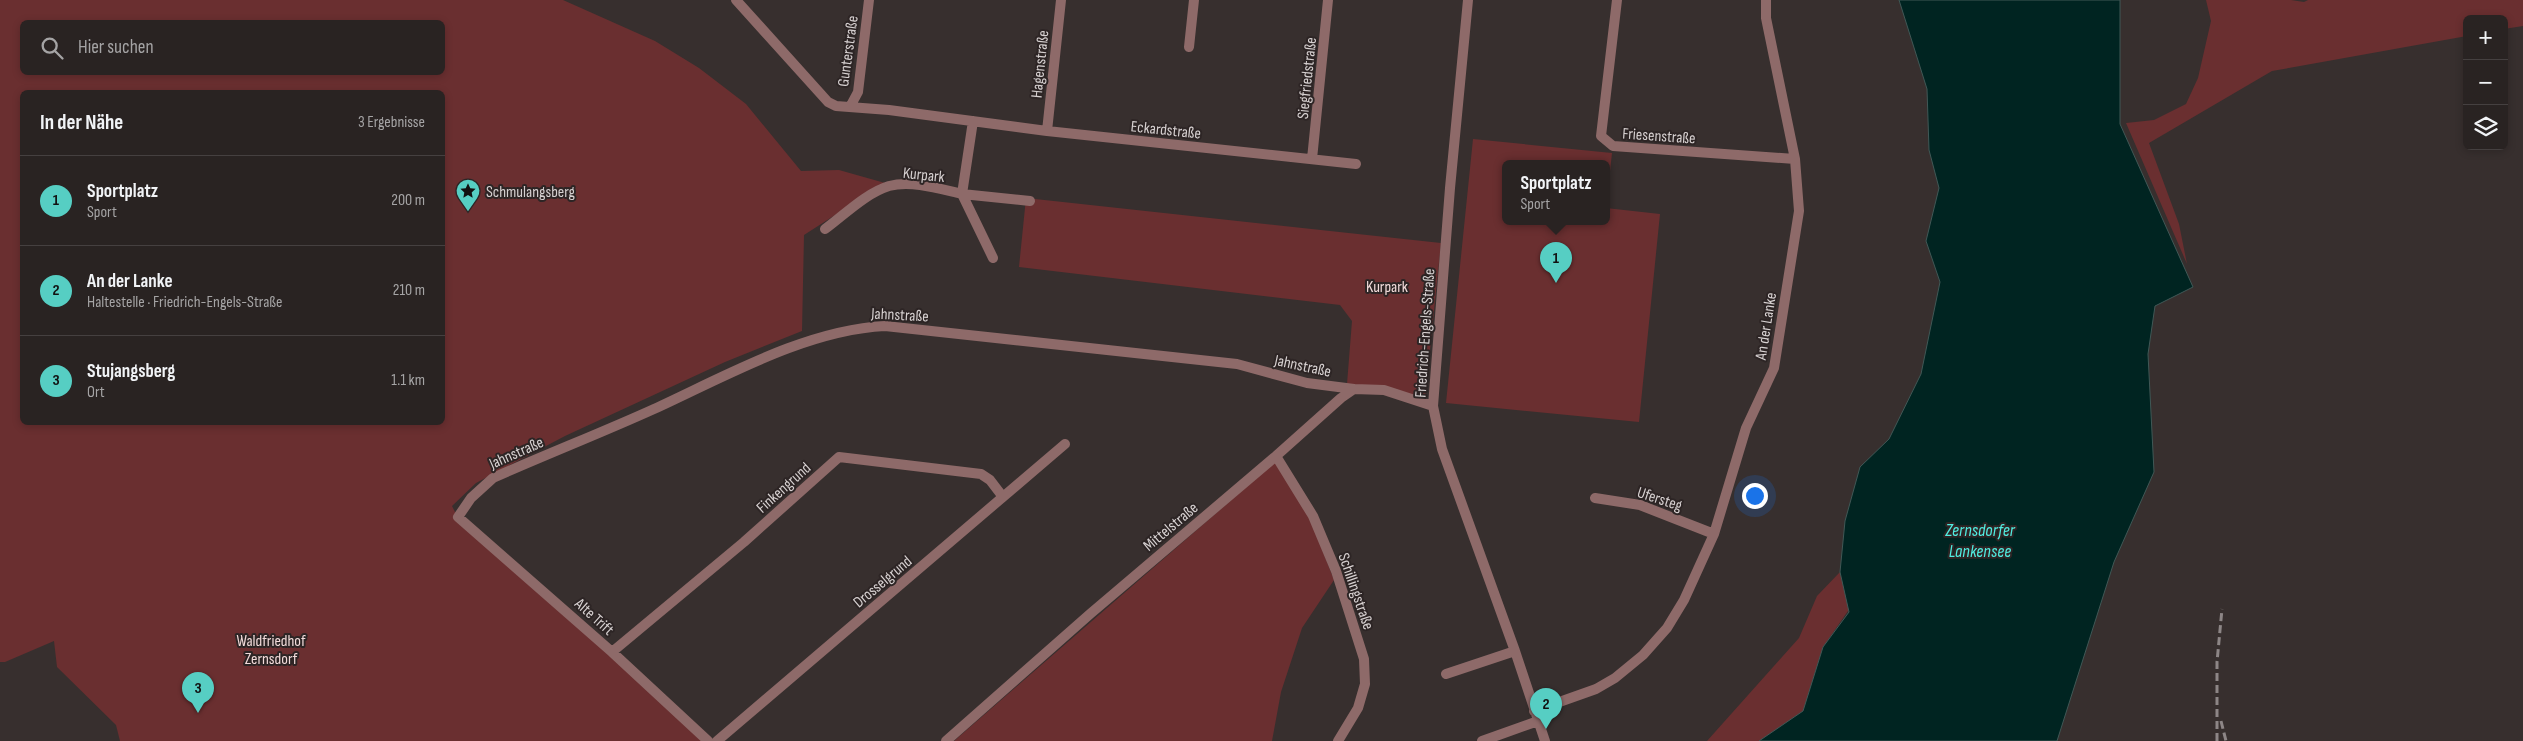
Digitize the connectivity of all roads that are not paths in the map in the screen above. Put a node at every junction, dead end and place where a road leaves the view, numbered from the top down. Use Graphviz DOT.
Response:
graph roads {
  1 [pos="736,0"];
  2 [pos="869,0"];
  3 [pos="1061,0"];
  4 [pos="1194,0"];
  5 [pos="1328,0"];
  6 [pos="1468,0"];
  7 [pos="1617,0"];
  8 [pos="1766,0"];
  9 [pos="1189,47"];
  10 [pos="851,105"];
  11 [pos="973,121"];
  12 [pos="1046,131"];
  13 [pos="1312,159"];
  14 [pos="1795,159"];
  15 [pos="1356,164"];
  16 [pos="962,194"];
  17 [pos="1030,201"];
  18 [pos="825,229"];
  19 [pos="993,258"];
  20 [pos="1354,389"];
  21 [pos="1433,406"];
  22 [pos="1065,444"];
  23 [pos="1276,456"];
  24 [pos="1003,497"];
  25 [pos="1595,498"];
  26 [pos="458,518"];
  27 [pos="1714,534"];
  28 [pos="1515,651"];
  29 [pos="612,652"];
  30 [pos="1446,674"];
  31 [pos="1534,711"];
  32 [pos="1538,721"];
  33 [pos="708,741"];
  34 [pos="717,741"];
  35 [pos="946,741"];
  36 [pos="1338,741"];
  37 [pos="1482,741"];
  38 [pos="1545,741"];
  1 -- 10 [label="street, Eckardstraße"];
  2 -- 10 [label="street, Gunterstraße"];
  3 -- 12 [label="street, Hagenstraße"];
  4 -- 9 [label="street"];
  5 -- 13 [label="street, Siegfriedstraße"];
  6 -- 21 [label="street, Friedrich-Engels-Straße"];
  7 -- 14 [label="street, Friesenstraße"];
  8 -- 14 [label="street, An der Lanke"];
  10 -- 11 [label="street, Eckardstraße"];
  11 -- 12 [label="street, Eckardstraße"];
  11 -- 16 [label="street"];
  12 -- 13 [label="street, Eckardstraße"];
  13 -- 15 [label="street, Eckardstraße"];
  14 -- 27 [label="street, An der Lanke"];
  16 -- 17 [label="street"];
  16 -- 18 [label="street, Kurpark"];
  16 -- 19 [label="street, Kurpark"];
  20 -- 21 [label="street"];
  20 -- 23 [label="street, Mittelstraße"];
  20 -- 26 [label="street, Jahnstraße"];
  21 -- 28 [label="street, Friedrich-Engels-Straße"];
  22 -- 24 [label="street, Drosselgrund"];
  23 -- 35 [label="street, Mittelstraße"];
  23 -- 36 [label="street, Schillingstraße"];
  24 -- 29 [label="street, Finkengrund"];
  24 -- 34 [label="street, Drosselgrund"];
  25 -- 27 [label="street, Ufersteg"];
  26 -- 29 [label="street, Alte Trift"];
  27 -- 31 [label="street, An der Lanke"];
  28 -- 30 [label="street"];
  28 -- 31 [label="street, Friedrich-Engels-Straße"];
  29 -- 33 [label="street, Alte Trift"];
  31 -- 32 [label="street, Friedrich-Engels-Straße"];
  32 -- 37 [label="street"];
  32 -- 38 [label="street, Friedrich-Engels-Straße"];
}
